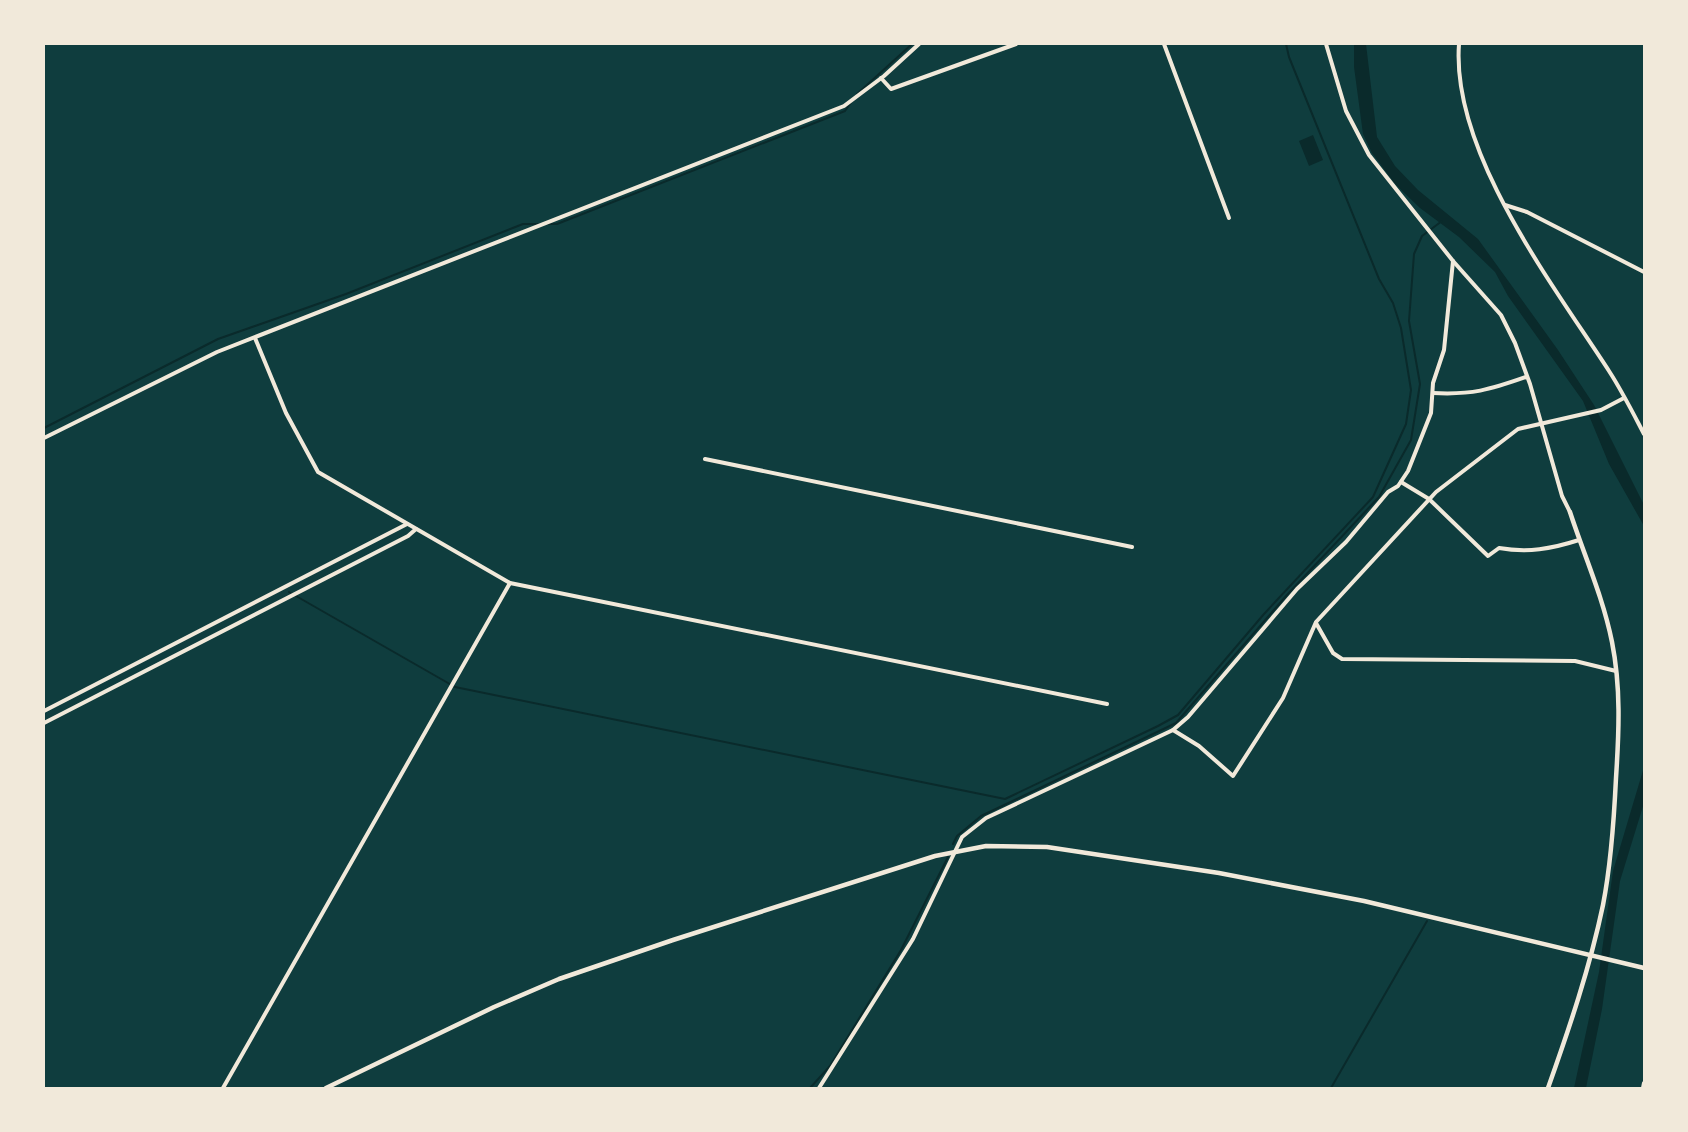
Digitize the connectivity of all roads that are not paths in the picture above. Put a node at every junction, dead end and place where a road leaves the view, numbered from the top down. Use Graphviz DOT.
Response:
graph roads {
  1 [pos="919,44"];
  2 [pos="1016,44"];
  3 [pos="1164,44"];
  4 [pos="1326,44"];
  5 [pos="1459,44"];
  6 [pos="881,78"];
  7 [pos="1505,205"];
  8 [pos="1229,218"];
  9 [pos="1454,261"];
  10 [pos="1644,272"];
  11 [pos="255,338"];
  12 [pos="1526,377"];
  13 [pos="1433,393"];
  14 [pos="1624,398"];
  15 [pos="1541,422"];
  16 [pos="1644,434"];
  17 [pos="44,438"];
  18 [pos="705,459"];
  19 [pos="1401,482"];
  20 [pos="1429,499"];
  21 [pos="1570,512"];
  22 [pos="407,524"];
  23 [pos="416,529"];
  24 [pos="1579,540"];
  25 [pos="1132,547"];
  26 [pos="510,583"];
  27 [pos="1316,622"];
  28 [pos="1616,671"];
  29 [pos="1107,704"];
  30 [pos="44,711"];
  31 [pos="44,723"];
  32 [pos="1173,730"];
  33 [pos="955,851"];
  34 [pos="1592,956"];
  35 [pos="1644,968"];
  36 [pos="1644,1083"];
  37 [pos="223,1089"];
  38 [pos="326,1089"];
  39 [pos="819,1089"];
  40 [pos="1548,1089"];
  41 [pos="1643,1089"];
  1 -- 6 [label="street"];
  2 -- 6 [label="street"];
  3 -- 8 [label="street"];
  4 -- 9 [label="street"];
  5 -- 7 [label="street"];
  6 -- 11 [label="street"];
  7 -- 10 [label="street"];
  7 -- 14 [label="street"];
  9 -- 12 [label="street"];
  9 -- 13 [label="street"];
  11 -- 17 [label="street"];
  11 -- 22 [label="street"];
  12 -- 13 [label="street"];
  12 -- 15 [label="street"];
  13 -- 19 [label="street"];
  14 -- 15 [label="street"];
  14 -- 16 [label="street"];
  15 -- 20 [label="street"];
  15 -- 21 [label="street"];
  18 -- 25 [label="street"];
  19 -- 20 [label="street"];
  19 -- 32 [label="street"];
  20 -- 24 [label="street"];
  20 -- 27 [label="street"];
  21 -- 24 [label="street"];
  22 -- 23 [label="street"];
  22 -- 30 [label="street"];
  23 -- 26 [label="street"];
  23 -- 31 [label="street"];
  24 -- 28 [label="street"];
  26 -- 29 [label="street"];
  26 -- 37 [label="street"];
  27 -- 28 [label="street"];
  27 -- 32 [label="street"];
  28 -- 34 [label="street"];
  32 -- 33 [label="street"];
  33 -- 34 [label="street"];
  33 -- 38 [label="street"];
  33 -- 39 [label="street"];
  34 -- 35 [label="street"];
  34 -- 40 [label="street"];
  36 -- 41 [label="street"];
}
